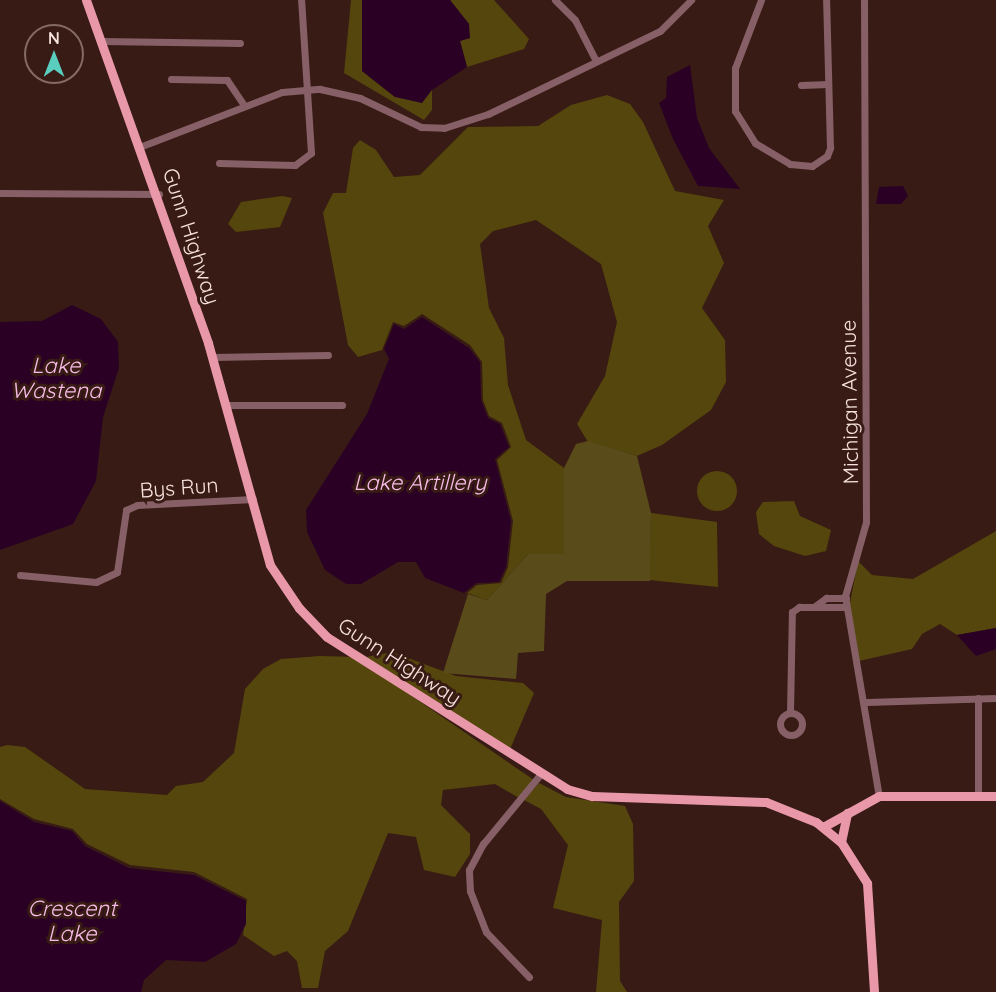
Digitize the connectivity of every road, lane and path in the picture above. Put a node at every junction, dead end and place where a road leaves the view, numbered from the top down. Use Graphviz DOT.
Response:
graph roads {
  1 [pos="86,0"];
  2 [pos="301,0"];
  3 [pos="555,0"];
  4 [pos="691,0"];
  5 [pos="761,0"];
  6 [pos="825,0"];
  7 [pos="864,0"];
  8 [pos="102,41"];
  9 [pos="240,43"];
  10 [pos="596,62"];
  11 [pos="171,79"];
  12 [pos="828,84"];
  13 [pos="801,85"];
  14 [pos="304,90"];
  15 [pos="244,105"];
  16 [pos="142,146"];
  17 [pos="219,163"];
  18 [pos="0,193"];
  19 [pos="159,194"];
  20 [pos="328,355"];
  21 [pos="212,357"];
  22 [pos="226,405"];
  23 [pos="342,405"];
  24 [pos="253,499"];
  25 [pos="20,575"];
  26 [pos="846,598"];
  27 [pos="815,606"];
  28 [pos="846,607"];
  29 [pos="978,698"];
  30 [pos="996,698"];
  31 [pos="867,702"];
  32 [pos="790,712"];
  33 [pos="539,776"];
  34 [pos="978,795"];
  35 [pos="996,795"];
  36 [pos="879,796"];
  37 [pos="848,810"];
  38 [pos="823,827"];
  39 [pos="841,842"];
  40 [pos="529,977"];
  41 [pos="874,992"];
  1 -- 8 [label="main road, Gunn Highway"];
  2 -- 14 [label="street"];
  3 -- 10 [label="street"];
  4 -- 10 [label="street"];
  5 -- 12 [label="street"];
  6 -- 12 [label="street"];
  7 -- 26 [label="street, Michigan Avenue"];
  8 -- 9 [label="street"];
  8 -- 16 [label="main road, Gunn Highway"];
  10 -- 14 [label="street"];
  11 -- 15 [label="street"];
  12 -- 13 [label="street"];
  14 -- 15 [label="street"];
  14 -- 17 [label="street"];
  15 -- 16 [label="street"];
  16 -- 19 [label="main road, Gunn Highway"];
  18 -- 19 [label="street"];
  19 -- 21 [label="main road, Gunn Highway"];
  20 -- 21 [label="street"];
  21 -- 22 [label="main road, Gunn Highway"];
  22 -- 23 [label="street"];
  22 -- 24 [label="main road, Gunn Highway"];
  24 -- 25 [label="street, Bys Run"];
  24 -- 33 [label="main road, Gunn Highway"];
  26 -- 27 [label="street"];
  26 -- 28 [label="street, Michigan Avenue"];
  27 -- 28 [label="street"];
  27 -- 32 [label="street"];
  28 -- 31 [label="street, Michigan Avenue"];
  29 -- 30 [label="street"];
  29 -- 31 [label="street"];
  29 -- 34 [label="street"];
  31 -- 36 [label="street, Michigan Avenue"];
  33 -- 38 [label="main road, Gunn Highway"];
  33 -- 40 [label="street"];
  34 -- 35 [label="main road"];
  34 -- 36 [label="main road"];
  36 -- 37 [label="main road"];
  37 -- 38 [label="main road"];
  37 -- 39 [label="main road"];
  38 -- 39 [label="main road, Gunn Highway"];
  39 -- 41 [label="main road, Gunn Highway"];
}
